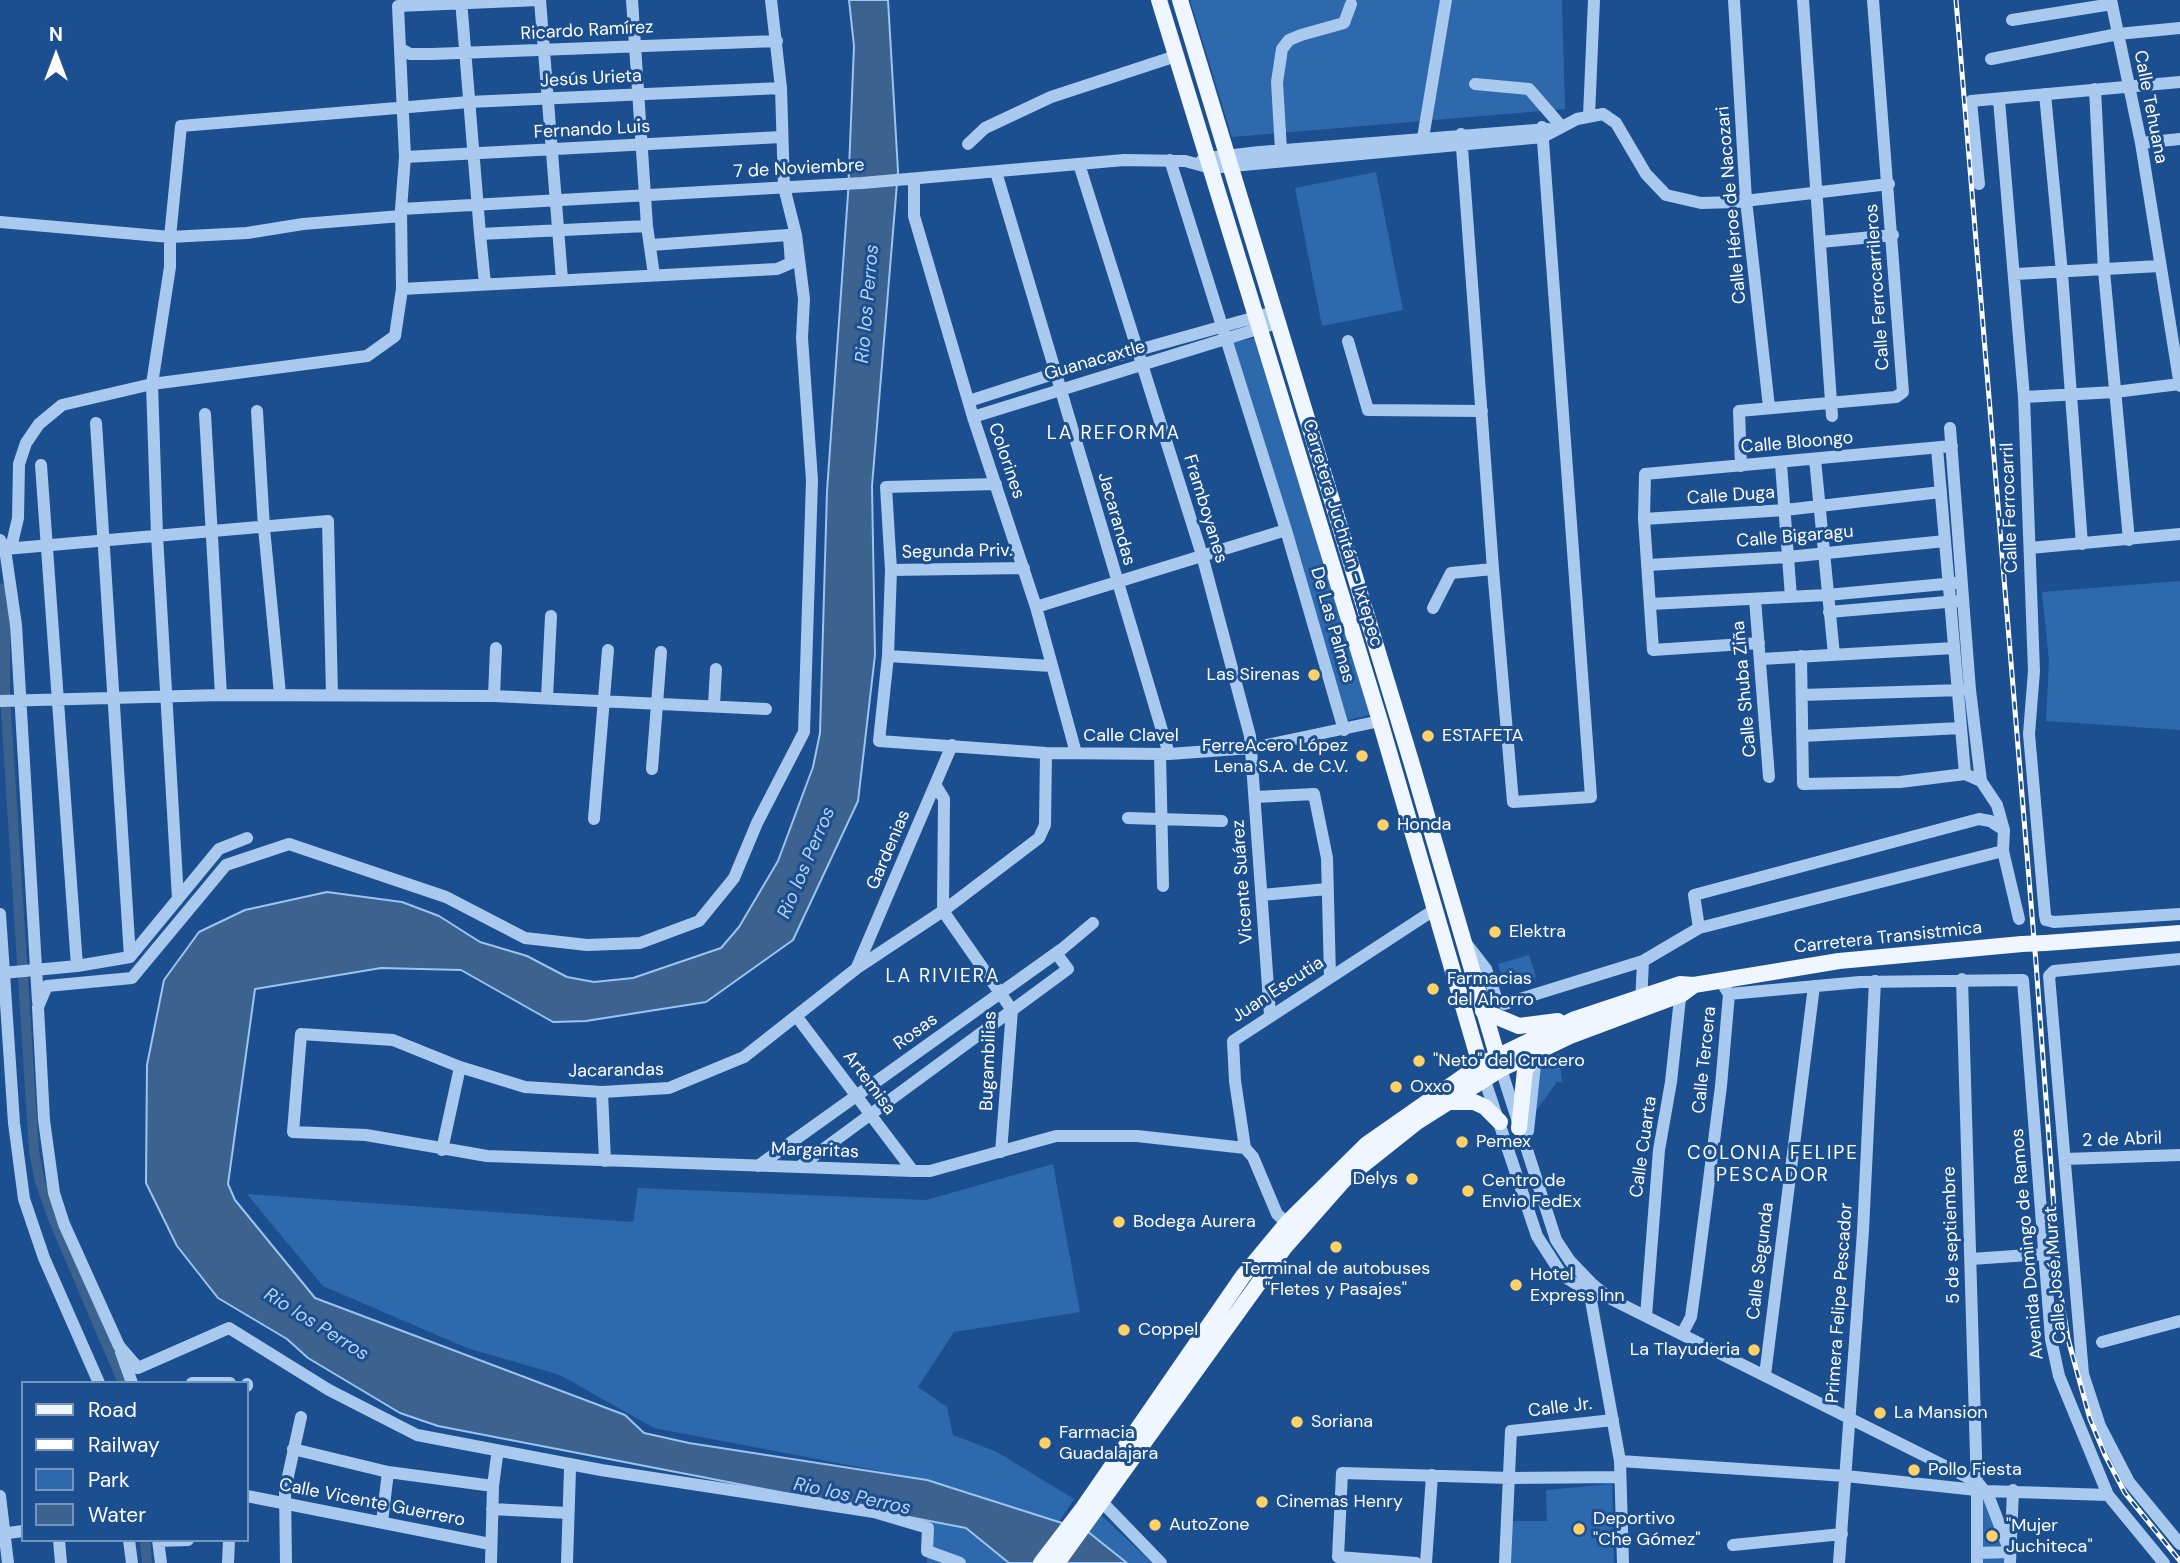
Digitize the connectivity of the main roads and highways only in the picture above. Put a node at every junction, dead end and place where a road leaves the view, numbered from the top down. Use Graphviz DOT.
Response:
graph roads {
  1 [pos="1159,0"];
  2 [pos="1180,0"];
  3 [pos="2180,933"];
  4 [pos="1641,1004"];
  5 [pos="1483,1011"];
  6 [pos="1465,1019"];
  7 [pos="1575,1019"];
  8 [pos="1545,1048"];
  9 [pos="1498,1062"];
  10 [pos="1482,1072"];
  11 [pos="1448,1094"];
  12 [pos="1500,1122"];
  13 [pos="1523,1130"];
  14 [pos="1087,1511"];
  15 [pos="1041,1563"];
  16 [pos="1057,1563"];
  1 -- 6 [label="main road, Carretera Juchitán - Ixtepec"];
  2 -- 5 [label="main road, Carretera Juchitán - Ixtepec"];
  3 -- 4 [label="main road, Carretera Transistmica, bridge"];
  4 -- 7 [label="main road"];
  4 -- 8 [label="main road"];
  5 -- 7 [label="main road"];
  5 -- 9 [label="main road, Carretera Juchitán - Ixtepec"];
  6 -- 10 [label="main road, Carretera Juchitán - Ixtepec"];
  6 -- 11 [label="main road"];
  7 -- 9 [label="main road"];
  8 -- 9 [label="main road"];
  8 -- 13 [label="main road"];
  9 -- 10 [label="main road"];
  10 -- 11 [label="main road"];
  11 -- 12 [label="main road"];
  11 -- 14 [label="main road"];
  11 -- 14 [label="main road"];
  14 -- 15 [label="main road"];
  14 -- 16 [label="main road"];
}
